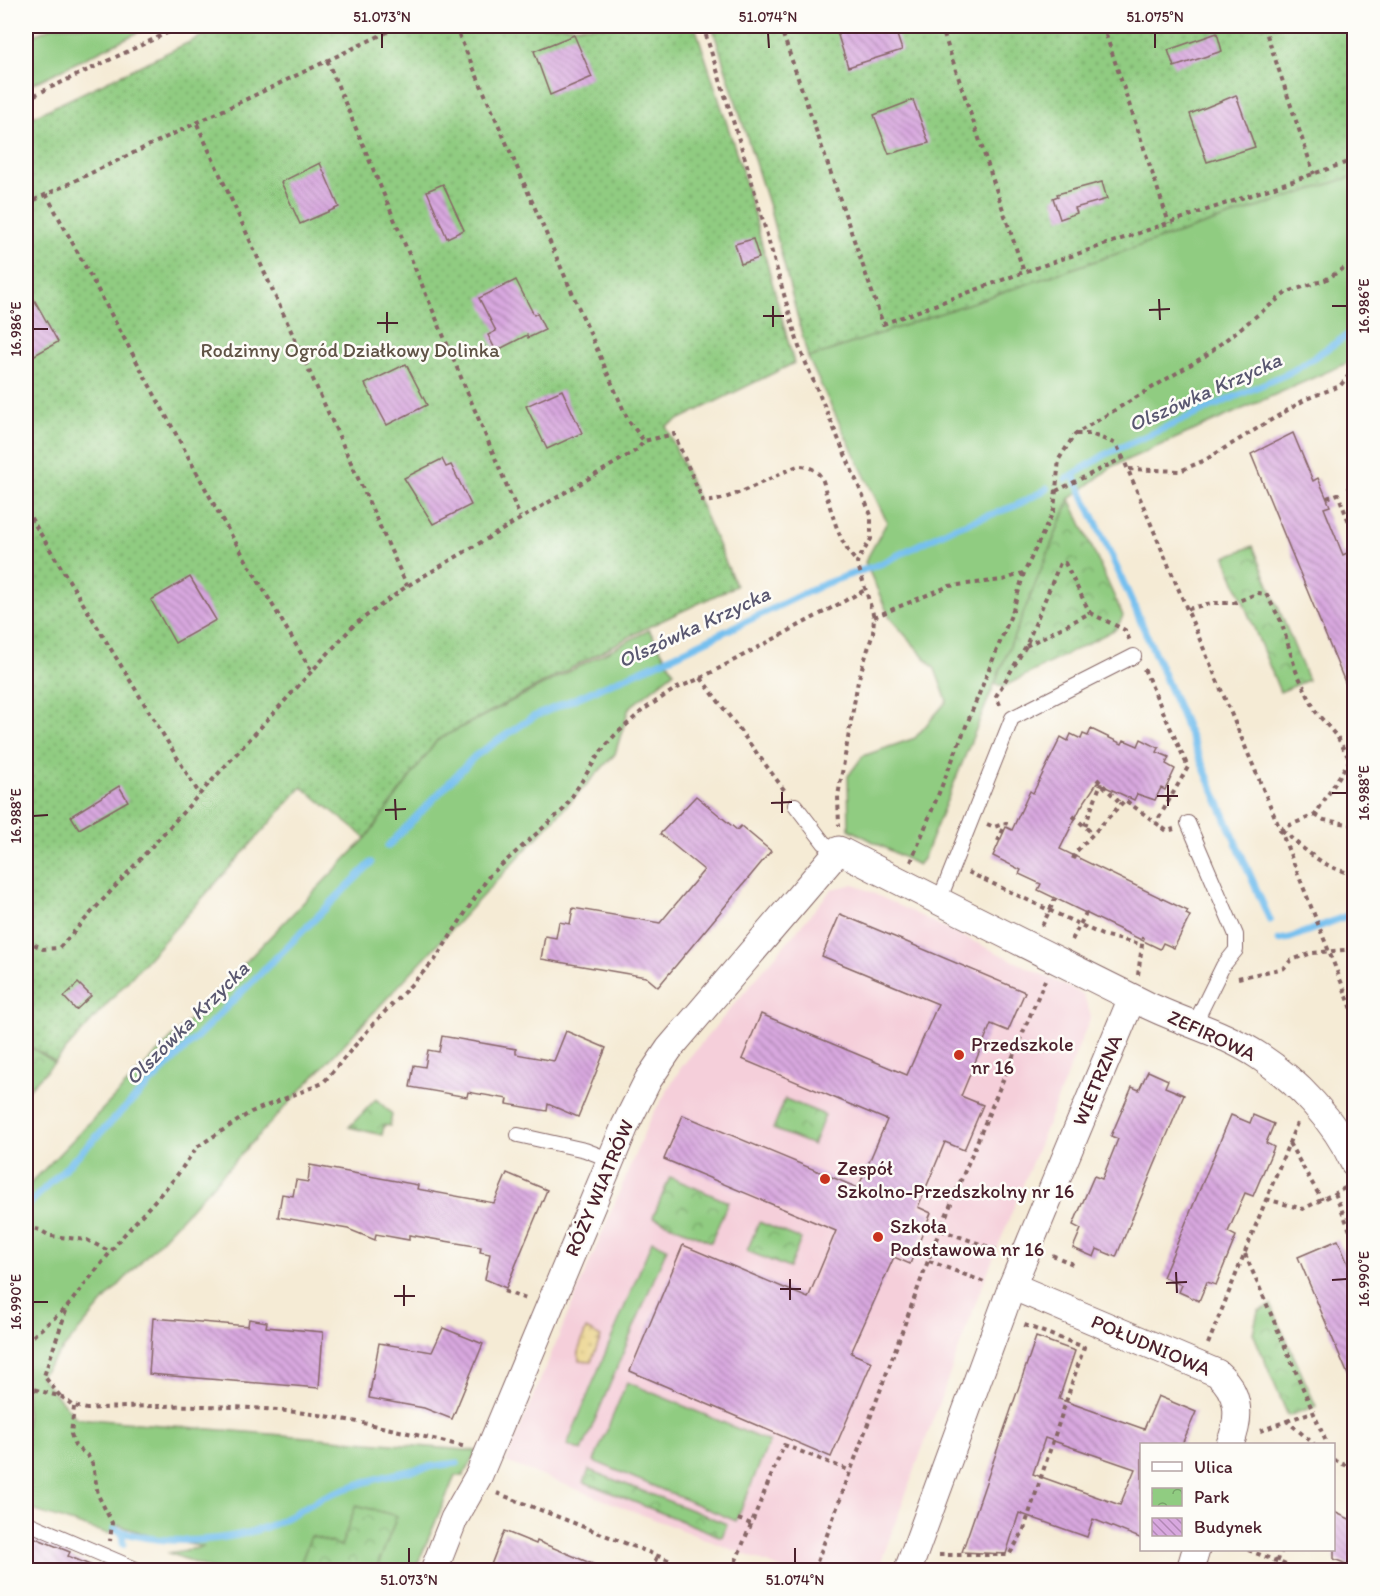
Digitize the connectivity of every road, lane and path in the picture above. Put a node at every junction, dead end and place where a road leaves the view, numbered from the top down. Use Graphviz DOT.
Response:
graph roads {
  1 [pos="182,26"];
  2 [pos="400,26"];
  3 [pos="455,26"];
  4 [pos="703,26"];
  5 [pos="780,26"];
  6 [pos="941,26"];
  7 [pos="1103,26"];
  8 [pos="1264,26"];
  9 [pos="327,60"];
  10 [pos="26,99"];
  11 [pos="197,124"];
  12 [pos="1354,160"];
  13 [pos="1314,174"];
  14 [pos="46,194"];
  15 [pos="26,204"];
  16 [pos="1169,223"];
  17 [pos="1354,262"];
  18 [pos="1024,272"];
  19 [pos="1354,369"];
  20 [pos="1075,434"];
  21 [pos="644,441"];
  22 [pos="1122,455"];
  23 [pos="1128,469"];
  24 [pos="1354,476"];
  25 [pos="1056,491"];
  26 [pos="1327,498"];
  27 [pos="26,510"];
  28 [pos="1354,510"];
  29 [pos="1347,515"];
  30 [pos="520,517"];
  31 [pos="1354,535"];
  32 [pos="857,562"];
  33 [pos="1024,573"];
  34 [pos="407,586"];
  35 [pos="865,590"];
  36 [pos="1188,609"];
  37 [pos="1090,613"];
  38 [pos="874,617"];
  39 [pos="1118,626"];
  40 [pos="1026,646"];
  41 [pos="1138,661"];
  42 [pos="312,672"];
  43 [pos="701,678"];
  44 [pos="1001,686"];
  45 [pos="1353,758"];
  46 [pos="200,795"];
  47 [pos="1121,804"];
  48 [pos="795,805"];
  49 [pos="1315,815"];
  50 [pos="1073,816"];
  51 [pos="972,819"];
  52 [pos="1156,823"];
  53 [pos="1188,823"];
  54 [pos="1354,825"];
  55 [pos="1085,826"];
  56 [pos="1280,829"];
  57 [pos="1092,834"];
  58 [pos="998,841"];
  59 [pos="839,850"];
  60 [pos="1073,859"];
  61 [pos="954,865"];
  62 [pos="1354,874"];
  63 [pos="903,883"];
  64 [pos="1055,899"];
  65 [pos="939,901"];
  66 [pos="1050,910"];
  67 [pos="1087,911"];
  68 [pos="1045,920"];
  69 [pos="1080,925"];
  70 [pos="1077,930"];
  71 [pos="1143,937"];
  72 [pos="26,940"];
  73 [pos="1140,944"];
  74 [pos="1354,949"];
  75 [pos="1329,950"];
  76 [pos="1047,974"];
  77 [pos="1216,980"];
  78 [pos="1135,990"];
  79 [pos="1354,1014"];
  80 [pos="1194,1025"];
  81 [pos="1311,1102"];
  82 [pos="518,1135"];
  83 [pos="1289,1142"];
  84 [pos="611,1160"];
  85 [pos="1351,1175"];
  86 [pos="1335,1193"];
  87 [pos="1266,1199"];
  88 [pos="1322,1200"];
  89 [pos="26,1227"];
  90 [pos="941,1230"];
  91 [pos="1354,1241"];
  92 [pos="1043,1251"];
  93 [pos="111,1252"];
  94 [pos="1000,1252"];
  95 [pos="1244,1254"];
  96 [pos="929,1260"];
  97 [pos="1073,1264"];
  98 [pos="1000,1285"];
  99 [pos="504,1291"];
  100 [pos="530,1300"];
  101 [pos="67,1307"];
  102 [pos="1013,1321"];
  103 [pos="26,1342"];
  104 [pos="1200,1364"];
  105 [pos="26,1387"];
  106 [pos="62,1397"];
  107 [pos="74,1406"];
  108 [pos="1312,1412"];
  109 [pos="1287,1421"];
  110 [pos="1242,1439"];
  111 [pos="1313,1443"];
  112 [pos="1327,1443"];
  113 [pos="474,1449"];
  114 [pos="1335,1460"];
  115 [pos="1354,1470"];
  116 [pos="851,1471"];
  117 [pos="488,1489"];
  118 [pos="738,1519"];
  119 [pos="26,1522"];
  120 [pos="751,1524"];
  121 [pos="110,1530"];
  122 [pos="1196,1551"];
  123 [pos="1250,1551"];
  124 [pos="1282,1551"];
  125 [pos="935,1555"];
  126 [pos="657,1556"];
  127 [pos="1277,1562"];
  128 [pos="1326,1565"];
  129 [pos="136,1569"];
  130 [pos="434,1570"];
  131 [pos="652,1570"];
  132 [pos="694,1570"];
  133 [pos="732,1570"];
  134 [pos="813,1570"];
  135 [pos="908,1570"];
  136 [pos="1190,1570"];
  137 [pos="1274,1570"];
  138 [pos="1299,1570"];
  139 [pos="1324,1570"];
  1 -- 10 [label="path"];
  2 -- 9 [label="path"];
  3 -- 21 [label="path"];
  4 -- 32 [label="path"];
  5 -- 18 [label="path"];
  6 -- 18 [label="path"];
  7 -- 16 [label="path"];
  8 -- 13 [label="path"];
  9 -- 11 [label="path"];
  9 -- 30 [label="path"];
  11 -- 14 [label="path"];
  11 -- 34 [label="path"];
  12 -- 13 [label="path"];
  13 -- 16 [label="path"];
  14 -- 15 [label="path"];
  14 -- 42 [label="path"];
  16 -- 18 [label="path"];
  17 -- 20 [label="path"];
  19 -- 23 [label="path"];
  20 -- 22 [label="path"];
  20 -- 25 [label="path"];
  21 -- 30 [label="path"];
  21 -- 32 [label="path"];
  22 -- 23 [label="path"];
  22 -- 25 [label="path"];
  23 -- 36 [label="path"];
  24 -- 28 [label="path"];
  25 -- 33 [label="path"];
  26 -- 29 [label="path"];
  27 -- 46 [label="path"];
  28 -- 29 [label="path"];
  29 -- 31 [label="path"];
  30 -- 34 [label="path"];
  32 -- 35 [label="path"];
  33 -- 38 [label="path"];
  33 -- 63 [label="path"];
  34 -- 42 [label="path"];
  35 -- 38 [label="path"];
  35 -- 43 [label="path"];
  36 -- 45 [label="path"];
  36 -- 56 [label="path"];
  37 -- 39 [label="path"];
  37 -- 40 [label="path"];
  37 -- 40 [label="path"];
  38 -- 59 [label="path"];
  40 -- 44 [label="path"];
  41 -- 51 [label="lane"];
  41 -- 52 [label="path"];
  42 -- 46 [label="path"];
  43 -- 48 [label="path"];
  43 -- 93 [label="path"];
  45 -- 49 [label="path"];
  46 -- 72 [label="path"];
  47 -- 52 [label="path"];
  47 -- 55 [label="path"];
  47 -- 57 [label="path"];
  48 -- 59 [label="lane"];
  49 -- 54 [label="path"];
  49 -- 56 [label="path"];
  50 -- 55 [label="path"];
  51 -- 58 [label="path"];
  51 -- 61 [label="lane"];
  52 -- 53 [label="path"];
  53 -- 77 [label="lane"];
  55 -- 57 [label="path"];
  56 -- 62 [label="path"];
  56 -- 75 [label="path"];
  57 -- 60 [label="path"];
  59 -- 63 [label="street"];
  59 -- 84 [label="street, RÓŻY WIATRÓW"];
  61 -- 65 [label="lane"];
  61 -- 66 [label="path"];
  63 -- 65 [label="street"];
  64 -- 66 [label="path"];
  65 -- 78 [label="street"];
  66 -- 68 [label="path"];
  66 -- 69 [label="path"];
  67 -- 69 [label="path"];
  69 -- 70 [label="path"];
  69 -- 73 [label="path"];
  71 -- 73 [label="path"];
  73 -- 78 [label="path"];
  74 -- 75 [label="path"];
  75 -- 77 [label="path"];
  75 -- 79 [label="path"];
  76 -- 90 [label="path"];
  77 -- 80 [label="lane"];
  78 -- 80 [label="street, ZEFIROWA"];
  78 -- 98 [label="street, WIETRZNA"];
  80 -- 81 [label="street, ZEFIROWA"];
  81 -- 83 [label="path"];
  81 -- 85 [label="street, ZEFIROWA"];
  82 -- 84 [label="lane"];
  83 -- 87 [label="path"];
  83 -- 88 [label="path"];
  84 -- 130 [label="street, RÓŻY WIATRÓW"];
  85 -- 86 [label="path"];
  86 -- 88 [label="path"];
  86 -- 91 [label="path"];
  87 -- 88 [label="path"];
  87 -- 95 [label="path"];
  89 -- 93 [label="path"];
  90 -- 94 [label="path"];
  90 -- 96 [label="path"];
  92 -- 97 [label="path"];
  93 -- 101 [label="path"];
  95 -- 104 [label="path"];
  95 -- 108 [label="path"];
  96 -- 98 [label="path"];
  96 -- 116 [label="path"];
  98 -- 104 [label="street, POŁUDNIOWA"];
  98 -- 135 [label="street, WIETRZNA"];
  99 -- 100 [label="path"];
  101 -- 103 [label="path"];
  101 -- 106 [label="path"];
  102 -- 125 [label="path"];
  104 -- 110 [label="street, POŁUDNIOWA"];
  105 -- 106 [label="path"];
  106 -- 107 [label="path"];
  107 -- 113 [label="path"];
  107 -- 121 [label="path"];
  108 -- 109 [label="path"];
  108 -- 112 [label="path"];
  109 -- 110 [label="path"];
  109 -- 111 [label="path"];
  114 -- 115 [label="path"];
  116 -- 120 [label="path"];
  116 -- 134 [label="path"];
  117 -- 126 [label="path"];
  118 -- 120 [label="path"];
  119 -- 129 [label="lane"];
  120 -- 133 [label="path"];
  122 -- 136 [label="street"];
  123 -- 127 [label="path"];
  124 -- 127 [label="path"];
  126 -- 131 [label="path"];
  126 -- 132 [label="path"];
  127 -- 137 [label="path"];
  127 -- 138 [label="path"];
  128 -- 139 [label="path"];
}
